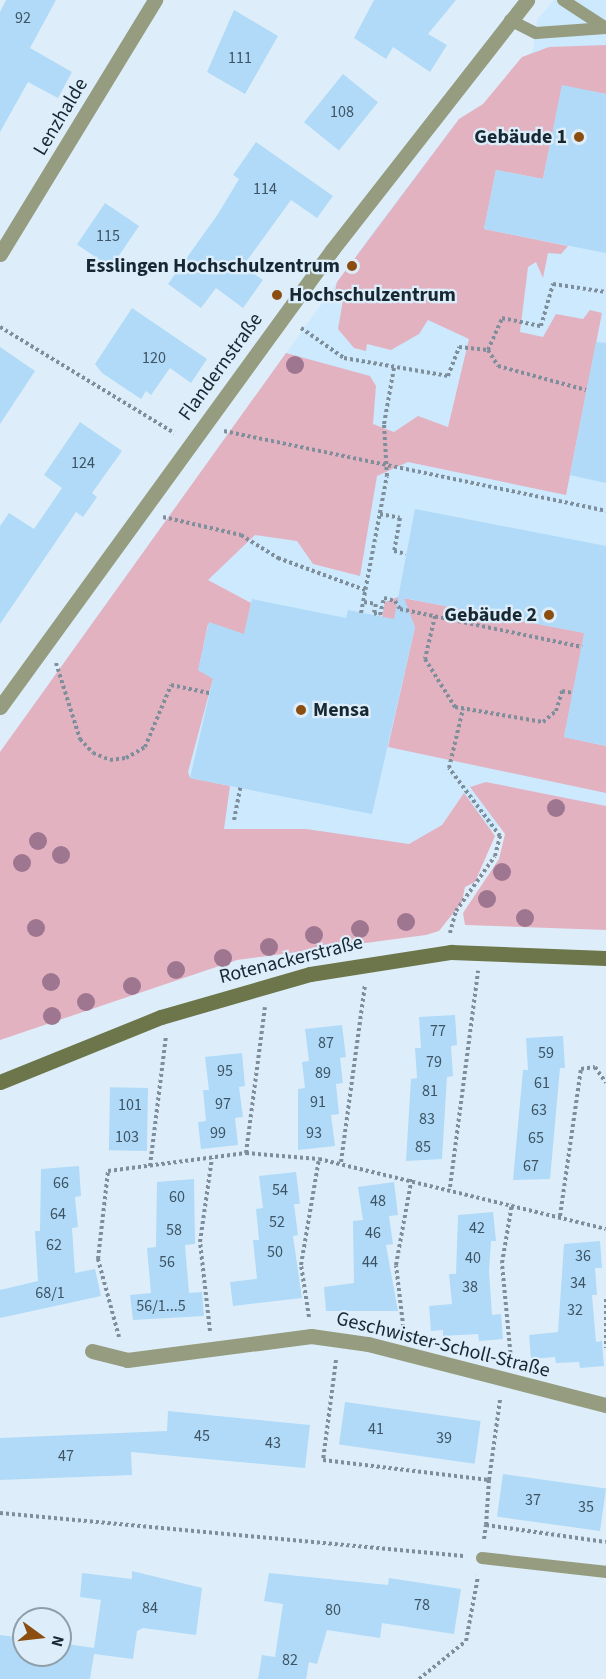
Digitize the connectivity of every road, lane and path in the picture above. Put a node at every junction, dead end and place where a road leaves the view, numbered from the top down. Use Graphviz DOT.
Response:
graph roads {
  1 [pos="155,0"];
  2 [pos="526,0"];
  3 [pos="563,0"];
  4 [pos="510,20"];
  5 [pos="606,28"];
  6 [pos="0,254"];
  7 [pos="606,292"];
  8 [pos="285,315"];
  9 [pos="0,327"];
  10 [pos="488,350"];
  11 [pos="394,368"];
  12 [pos="586,390"];
  13 [pos="205,427"];
  14 [pos="386,464"];
  15 [pos="146,506"];
  16 [pos="606,511"];
  17 [pos="380,514"];
  18 [pos="406,554"];
  19 [pos="365,590"];
  20 [pos="363,602"];
  21 [pos="361,613"];
  22 [pos="435,616"];
  23 [pos="46,644"];
  24 [pos="582,647"];
  25 [pos="210,693"];
  26 [pos="572,693"];
  27 [pos="0,707"];
  28 [pos="463,709"];
  29 [pos="240,788"];
  30 [pos="234,820"];
  31 [pos="451,952"];
  32 [pos="606,958"];
  33 [pos="474,986"];
  34 [pos="366,991"];
  35 [pos="267,1013"];
  36 [pos="168,1041"];
  37 [pos="0,1082"];
  38 [pos="606,1083"];
  39 [pos="246,1153"];
  40 [pos="212,1158"];
  41 [pos="319,1159"];
  42 [pos="341,1162"];
  43 [pos="150,1166"];
  44 [pos="412,1177"];
  45 [pos="450,1187"];
  46 [pos="512,1204"];
  47 [pos="560,1216"];
  48 [pos="606,1229"];
  49 [pos="606,1299"];
  50 [pos="307,1302"];
  51 [pos="207,1310"];
  52 [pos="402,1320"];
  53 [pos="508,1335"];
  54 [pos="606,1348"];
  55 [pos="92,1351"];
  56 [pos="337,1358"];
  57 [pos="127,1360"];
  58 [pos="500,1401"];
  59 [pos="606,1405"];
  60 [pos="489,1480"];
  61 [pos="0,1513"];
  62 [pos="606,1542"];
  63 [pos="482,1558"];
  64 [pos="606,1572"];
  65 [pos="419,1679"];
  1 -- 6 [label="street, Lenzhalde"];
  2 -- 4 [label="street, Flandernstraße"];
  3 -- 5 [label="lane"];
  4 -- 5 [label="lane"];
  4 -- 8 [label="street, Flandernstraße"];
  7 -- 10 [label="path"];
  8 -- 11 [label="path"];
  8 -- 13 [label="street, Flandernstraße"];
  9 -- 13 [label="path"];
  10 -- 11 [label="path"];
  10 -- 12 [label="path"];
  11 -- 14 [label="path"];
  13 -- 14 [label="path"];
  13 -- 15 [label="street, Flandernstraße"];
  14 -- 16 [label="path"];
  14 -- 17 [label="path"];
  15 -- 19 [label="path"];
  15 -- 23 [label="street, Flandernstraße"];
  17 -- 18 [label="path"];
  17 -- 19 [label="path"];
  19 -- 20 [label="path"];
  20 -- 21 [label="path"];
  20 -- 22 [label="path"];
  22 -- 24 [label="path"];
  22 -- 28 [label="path"];
  23 -- 25 [label="path"];
  23 -- 27 [label="street, Flandernstraße"];
  26 -- 28 [label="path"];
  28 -- 31 [label="path"];
  29 -- 30 [label="path"];
  31 -- 32 [label="main road, Rotenackerstraße"];
  31 -- 37 [label="main road, Rotenackerstraße"];
  33 -- 45 [label="path"];
  34 -- 42 [label="path"];
  35 -- 39 [label="path"];
  36 -- 43 [label="path"];
  38 -- 47 [label="path"];
  39 -- 40 [label="path"];
  39 -- 41 [label="path"];
  40 -- 43 [label="path"];
  40 -- 51 [label="path"];
  41 -- 42 [label="path"];
  41 -- 50 [label="path"];
  42 -- 44 [label="path"];
  43 -- 57 [label="path"];
  44 -- 45 [label="path"];
  44 -- 52 [label="path"];
  45 -- 46 [label="path"];
  46 -- 47 [label="path"];
  46 -- 53 [label="path"];
  47 -- 48 [label="path"];
  49 -- 54 [label="path"];
  55 -- 57 [label="street, Geschwister-Scholl-Straße"];
  56 -- 60 [label="path"];
  57 -- 59 [label="street, Geschwister-Scholl-Straße"];
  58 -- 60 [label="path"];
  60 -- 62 [label="path"];
  61 -- 63 [label="path"];
  63 -- 64 [label="lane"];
  63 -- 65 [label="path"];
}
